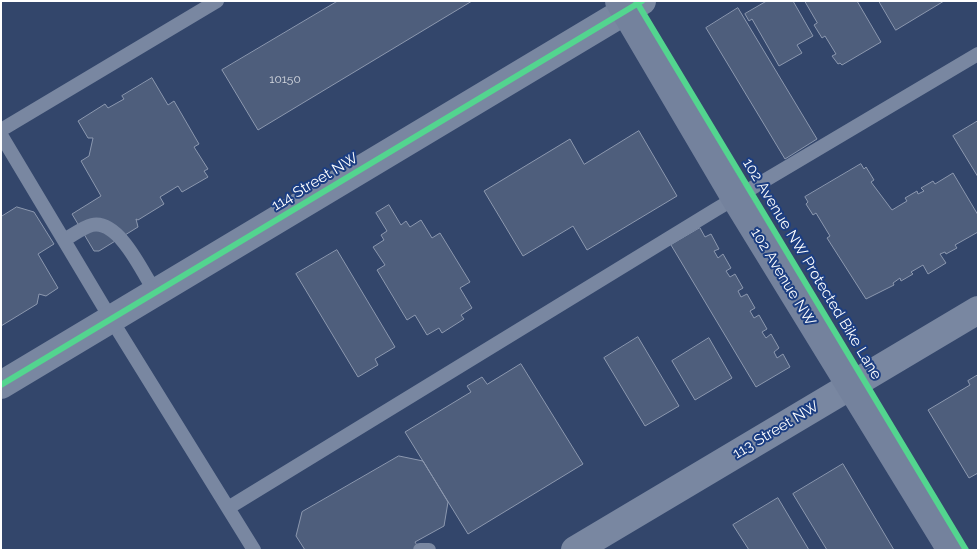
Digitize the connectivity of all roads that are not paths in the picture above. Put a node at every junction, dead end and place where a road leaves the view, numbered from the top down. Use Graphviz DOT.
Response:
graph roads {
  1 [pos="217,1"];
  2 [pos="629,5"];
  3 [pos="978,54"];
  4 [pos="1,130"];
  5 [pos="1,135"];
  6 [pos="6,155"];
  7 [pos="735,198"];
  8 [pos="64,240"];
  9 [pos="155,292"];
  10 [pos="978,310"];
  11 [pos="111,319"];
  12 [pos="1,385"];
  13 [pos="850,386"];
  14 [pos="228,508"];
  15 [pos="254,550"];
  16 [pos="420,550"];
  17 [pos="429,550"];
  18 [pos="575,550"];
  19 [pos="951,550"];
  1 -- 4 [label="lane"];
  2 -- 7 [label="street, 102 Avenue NW"];
  2 -- 9 [label="street, 114 Street NW"];
  3 -- 7 [label="lane"];
  5 -- 6 [label="lane"];
  6 -- 8 [label="lane"];
  7 -- 13 [label="street, 102 Avenue NW"];
  7 -- 14 [label="lane"];
  8 -- 9 [label="lane"];
  8 -- 11 [label="lane"];
  9 -- 11 [label="street, 114 Street NW"];
  10 -- 13 [label="street, 113 Street NW"];
  11 -- 12 [label="street, 114 Street NW"];
  11 -- 14 [label="lane"];
  13 -- 18 [label="street, 113 Street NW"];
  13 -- 19 [label="street, 102 Avenue NW"];
  14 -- 15 [label="lane"];
  16 -- 17 [label="lane"];
}
